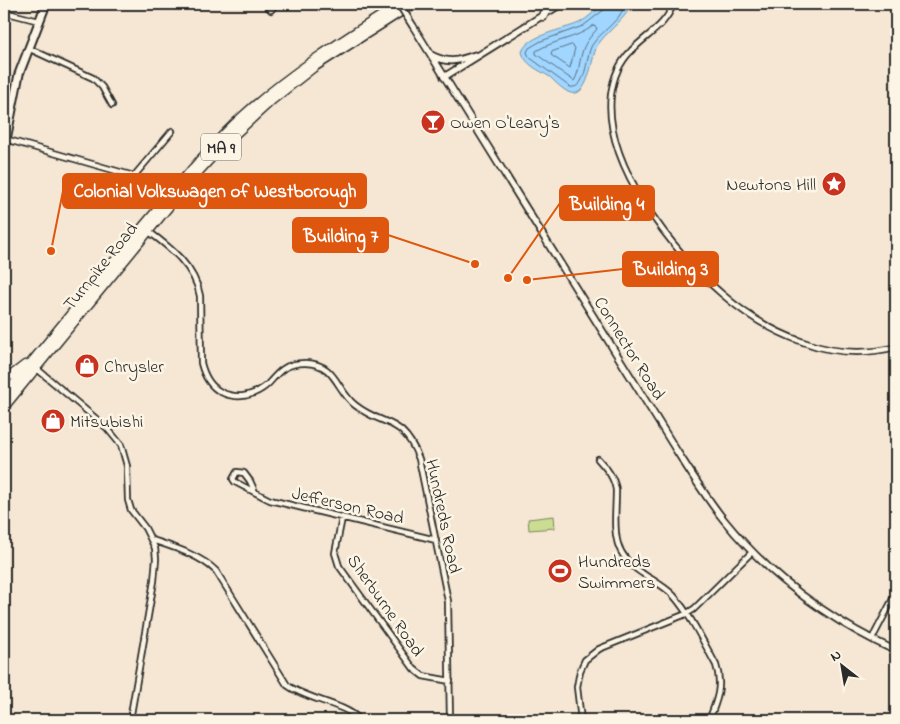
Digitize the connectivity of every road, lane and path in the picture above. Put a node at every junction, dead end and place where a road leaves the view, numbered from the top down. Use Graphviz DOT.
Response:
graph roads {
  1 [pos="46,4"];
  2 [pos="265,4"];
  3 [pos="276,4"];
  4 [pos="400,4"];
  5 [pos="413,4"];
  6 [pos="547,4"];
  7 [pos="561,4"];
  8 [pos="673,4"];
  9 [pos="4,12"];
  10 [pos="543,16"];
  11 [pos="39,21"];
  12 [pos="28,48"];
  13 [pos="488,49"];
  14 [pos="431,55"];
  15 [pos="444,77"];
  16 [pos="112,105"];
  17 [pos="172,131"];
  18 [pos="5,139"];
  19 [pos="4,150"];
  20 [pos="148,232"];
  21 [pos="896,347"];
  22 [pos="37,356"];
  23 [pos="36,368"];
  24 [pos="4,378"];
  25 [pos="4,396"];
  26 [pos="4,407"];
  27 [pos="598,460"];
  28 [pos="255,492"];
  29 [pos="342,518"];
  30 [pos="152,540"];
  31 [pos="436,540"];
  32 [pos="752,552"];
  33 [pos="896,593"];
  34 [pos="686,614"];
  35 [pos="872,639"];
  36 [pos="896,651"];
  37 [pos="450,681"];
  38 [pos="130,720"];
  39 [pos="360,720"];
  40 [pos="450,720"];
  41 [pos="580,720"];
  42 [pos="709,720"];
  1 -- 11 [label="main road"];
  2 -- 3 [label="street"];
  4 -- 14 [label="street, Connector Road, bridge"];
  4 -- 22 [label="highway, Turnpike Road / MA 9"];
  5 -- 20 [label="highway, Turnpike Road / MA 9"];
  6 -- 10 [label="highway"];
  7 -- 10 [label="street"];
  8 -- 21 [label="street"];
  9 -- 11 [label="street"];
  10 -- 13 [label="street"];
  11 -- 12 [label="main road"];
  12 -- 16 [label="street"];
  12 -- 18 [label="main road"];
  13 -- 14 [label="street"];
  13 -- 15 [label="street"];
  14 -- 15 [label="street, Connector Road"];
  15 -- 32 [label="street, Connector Road"];
  17 -- 18 [label="street"];
  18 -- 19 [label="main road"];
  20 -- 23 [label="highway, Turnpike Road / MA 9"];
  20 -- 31 [label="street, Hundreds Road"];
  22 -- 24 [label="highway"];
  22 -- 25 [label="highway, Turnpike Road / MA 9"];
  23 -- 26 [label="highway, Turnpike Road / MA 9"];
  23 -- 30 [label="street"];
  27 -- 34 [label="street"];
  28 -- 28 [label="street, Jefferson Road"];
  28 -- 29 [label="street, Jefferson Road"];
  29 -- 31 [label="street, Jefferson Road"];
  29 -- 37 [label="street, Sherburne Road"];
  30 -- 38 [label="street"];
  30 -- 39 [label="street"];
  31 -- 37 [label="street, Hundreds Road"];
  32 -- 34 [label="street"];
  32 -- 35 [label="street, Connector Road"];
  33 -- 35 [label="street"];
  34 -- 41 [label="street"];
  34 -- 42 [label="street"];
  35 -- 36 [label="street, Connector Road"];
  37 -- 40 [label="street, Hundreds Road"];
}
